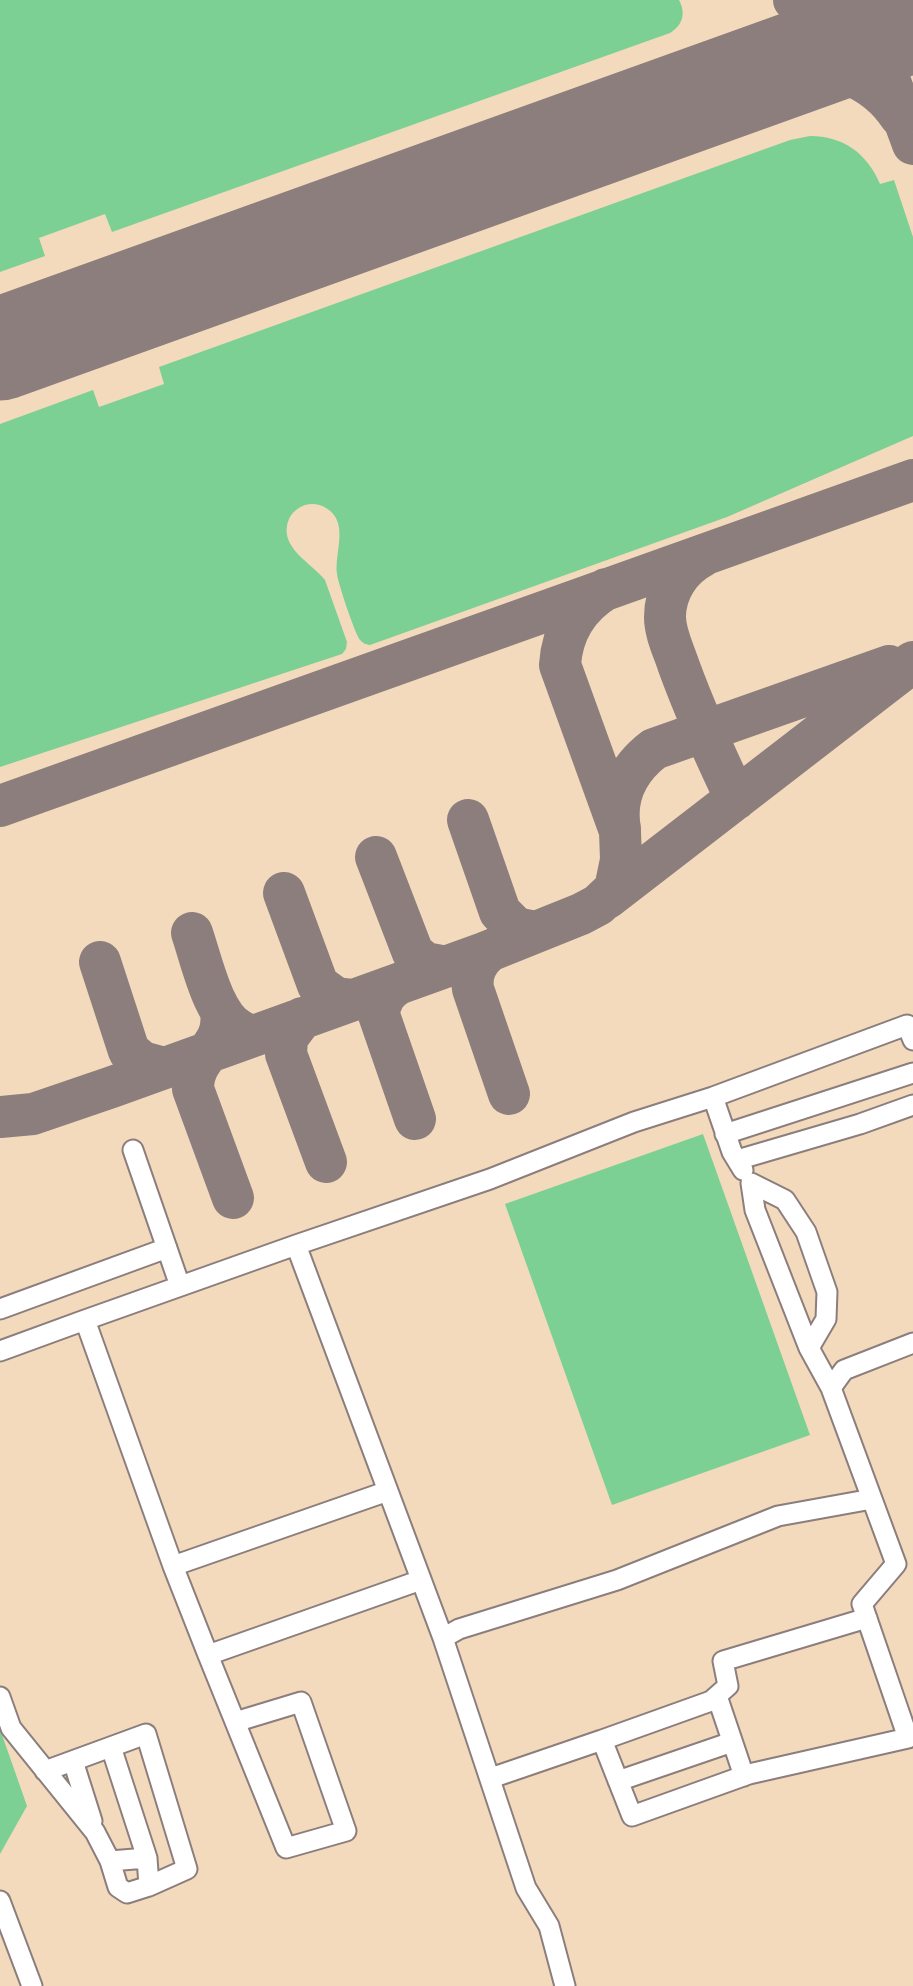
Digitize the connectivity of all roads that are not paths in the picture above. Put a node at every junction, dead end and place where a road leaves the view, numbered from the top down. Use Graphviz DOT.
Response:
graph roads {
  1 [pos="911,1029"];
  2 [pos="913,1073"];
  3 [pos="713,1097"];
  4 [pos="831,1099"];
  5 [pos="913,1104"];
  6 [pos="840,1129"];
  7 [pos="726,1134"];
  8 [pos="134,1150"];
  9 [pos="737,1160"];
  10 [pos="751,1183"];
  11 [pos="296,1245"];
  12 [pos="167,1248"];
  13 [pos="180,1286"];
  14 [pos="0,1309"];
  15 [pos="85,1320"];
  16 [pos="913,1343"];
  17 [pos="809,1348"];
  18 [pos="0,1352"];
  19 [pos="831,1388"];
  20 [pos="388,1491"];
  21 [pos="872,1499"];
  22 [pos="173,1566"];
  23 [pos="421,1580"];
  24 [pos="867,1618"];
  25 [pos="443,1638"];
  26 [pos="208,1656"];
  27 [pos="717,1696"];
  28 [pos="0,1697"];
  29 [pos="235,1722"];
  30 [pos="5,1731"];
  31 [pos="602,1740"];
  32 [pos="732,1742"];
  33 [pos="911,1745"];
  34 [pos="111,1747"];
  35 [pos="73,1760"];
  36 [pos="45,1771"];
  37 [pos="744,1776"];
  38 [pos="491,1778"];
  39 [pos="618,1781"];
  40 [pos="95,1832"];
  41 [pos="147,1858"];
  42 [pos="110,1861"];
  43 [pos="149,1886"];
  44 [pos="0,1901"];
  45 [pos="32,1986"];
  46 [pos="565,1986"];
  1 -- 3 [label="lane"];
  2 -- 4 [label="lane"];
  3 -- 7 [label="lane"];
  3 -- 11 [label="lane"];
  4 -- 6 [label="lane"];
  4 -- 7 [label="lane"];
  5 -- 6 [label="lane"];
  6 -- 9 [label="lane"];
  7 -- 9 [label="lane"];
  8 -- 12 [label="lane"];
  9 -- 10 [label="lane"];
  10 -- 17 [label="lane"];
  10 -- 17 [label="lane"];
  11 -- 13 [label="lane"];
  11 -- 20 [label="lane"];
  12 -- 13 [label="lane"];
  12 -- 14 [label="lane"];
  13 -- 15 [label="lane"];
  15 -- 18 [label="lane"];
  15 -- 22 [label="lane"];
  16 -- 19 [label="lane"];
  17 -- 19 [label="lane"];
  19 -- 21 [label="lane"];
  20 -- 22 [label="lane"];
  20 -- 23 [label="lane"];
  21 -- 24 [label="lane"];
  21 -- 25 [label="lane"];
  22 -- 26 [label="lane"];
  23 -- 25 [label="lane"];
  23 -- 26 [label="lane"];
  24 -- 27 [label="lane"];
  24 -- 33 [label="lane"];
  25 -- 38 [label="lane"];
  26 -- 29 [label="lane"];
  27 -- 31 [label="lane"];
  27 -- 32 [label="lane"];
  28 -- 30 [label="lane"];
  29 -- 29 [label="lane"];
  30 -- 36 [label="lane"];
  31 -- 38 [label="lane"];
  31 -- 39 [label="lane"];
  32 -- 37 [label="lane"];
  32 -- 39 [label="lane"];
  33 -- 37 [label="lane"];
  34 -- 35 [label="lane"];
  34 -- 41 [label="lane"];
  34 -- 43 [label="lane"];
  35 -- 36 [label="lane"];
  35 -- 40 [label="lane"];
  36 -- 40 [label="lane"];
  37 -- 39 [label="lane"];
  38 -- 46 [label="lane"];
  40 -- 42 [label="lane"];
  41 -- 42 [label="lane"];
  41 -- 43 [label="lane"];
  42 -- 43 [label="lane"];
  44 -- 45 [label="lane"];
}
